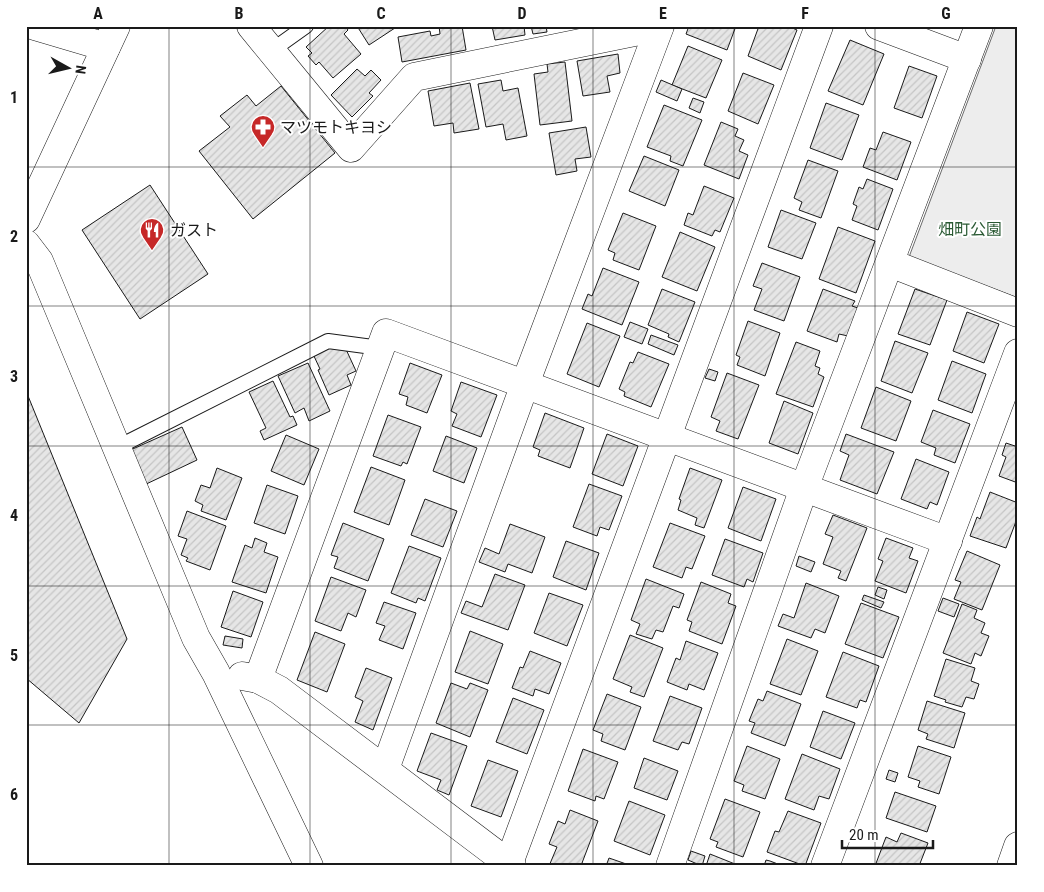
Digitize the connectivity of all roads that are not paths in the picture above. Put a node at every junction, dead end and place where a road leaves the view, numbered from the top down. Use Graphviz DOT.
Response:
graph roads {
  1 [pos="35,26"];
  2 [pos="251,26"];
  3 [pos="306,26"];
  4 [pos="819,26"];
  5 [pos="879,26"];
  6 [pos="979,26"];
  7 [pos="660,27"];
  8 [pos="111,37"];
  9 [pos="271,51"];
  10 [pos="967,59"];
  11 [pos="26,219"];
  12 [pos="26,244"];
  13 [pos="890,263"];
  14 [pos="1018,313"];
  15 [pos="380,348"];
  16 [pos="1018,353"];
  17 [pos="525,384"];
  18 [pos="667,437"];
  19 [pos="116,448"];
  20 [pos="804,488"];
  21 [pos="948,541"];
  22 [pos="216,672"];
  23 [pos="258,678"];
  24 [pos="385,769"];
  25 [pos="1018,846"];
  26 [pos="510,864"];
  27 [pos="309,866"];
  28 [pos="670,866"];
  29 [pos="825,866"];
  30 [pos="1011,866"];
  1 -- 8 [label="main road"];
  2 -- 9 [label="main road"];
  3 -- 9 [label="lane"];
  4 -- 18 [label="main road"];
  5 -- 10 [label="main road"];
  6 -- 10 [label="main road"];
  7 -- 9 [label="main road"];
  7 -- 17 [label="main road"];
  8 -- 11 [label="main road"];
  10 -- 13 [label="main road"];
  12 -- 19 [label="main road"];
  13 -- 14 [label="main road"];
  13 -- 20 [label="main road"];
  15 -- 17 [label="main road"];
  15 -- 19 [label="lane"];
  15 -- 23 [label="main road"];
  16 -- 21 [label="main road"];
  17 -- 18 [label="main road"];
  17 -- 24 [label="main road"];
  18 -- 20 [label="main road"];
  18 -- 26 [label="main road"];
  19 -- 22 [label="main road"];
  20 -- 21 [label="main road"];
  20 -- 28 [label="main road"];
  21 -- 29 [label="main road"];
  22 -- 23 [label="main road"];
  22 -- 27 [label="main road"];
  23 -- 24 [label="main road"];
  24 -- 26 [label="main road"];
  25 -- 30 [label="main road"];
}
